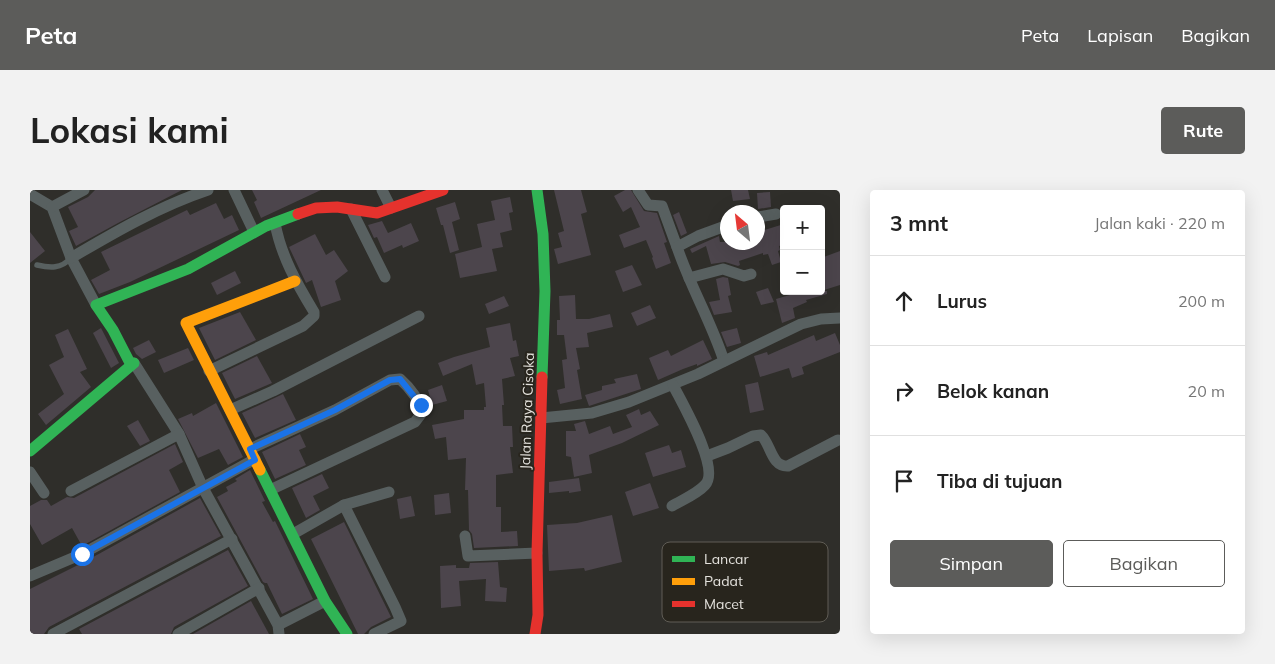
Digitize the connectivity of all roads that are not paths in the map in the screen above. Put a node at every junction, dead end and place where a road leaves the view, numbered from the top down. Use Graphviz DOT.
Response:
graph roads {
  1 [pos="84,190"];
  2 [pos="208,190"];
  3 [pos="234,190"];
  4 [pos="382,190"];
  5 [pos="443,190"];
  6 [pos="537,190"];
  7 [pos="638,190"];
  8 [pos="30,194"];
  9 [pos="52,207"];
  10 [pos="391,208"];
  11 [pos="351,209"];
  12 [pos="776,214"];
  13 [pos="765,216"];
  14 [pos="275,224"];
  15 [pos="720,228"];
  16 [pos="254,232"];
  17 [pos="677,247"];
  18 [pos="72,258"];
  19 [pos="37,265"];
  20 [pos="751,274"];
  21 [pos="385,277"];
  22 [pos="689,278"];
  23 [pos="295,281"];
  24 [pos="96,305"];
  25 [pos="419,316"];
  26 [pos="840,318"];
  27 [pos="724,360"];
  28 [pos="134,363"];
  29 [pos="209,371"];
  30 [pos="673,385"];
  31 [pos="230,410"];
  32 [pos="541,418"];
  33 [pos="179,434"];
  34 [pos="838,440"];
  35 [pos="30,451"];
  36 [pos="252,454"];
  37 [pos="707,456"];
  38 [pos="30,472"];
  39 [pos="203,488"];
  40 [pos="270,490"];
  41 [pos="71,491"];
  42 [pos="389,492"];
  43 [pos="44,493"];
  44 [pos="344,505"];
  45 [pos="672,506"];
  46 [pos="293,534"];
  47 [pos="464,536"];
  48 [pos="232,539"];
  49 [pos="537,553"];
  50 [pos="30,576"];
  51 [pos="259,588"];
  52 [pos="325,601"];
  53 [pos="279,630"];
  54 [pos="377,633"];
  55 [pos="53,634"];
  56 [pos="178,634"];
  57 [pos="347,634"];
  58 [pos="535,634"];
  1 -- 9 [label="street"];
  2 -- 18 [label="street"];
  3 -- 16 [label="street"];
  4 -- 10 [label="street"];
  5 -- 10 [label="street"];
  6 -- 32 [label="street, Jalan Raya Cisoka"];
  7 -- 17 [label="street"];
  8 -- 9 [label="street"];
  9 -- 18 [label="street"];
  10 -- 11 [label="street"];
  11 -- 14 [label="street"];
  11 -- 21 [label="street"];
  12 -- 13 [label="street"];
  14 -- 16 [label="street"];
  14 -- 23 [label="street"];
  15 -- 17 [label="street"];
  16 -- 24 [label="street"];
  17 -- 22 [label="street"];
  18 -- 19 [label="lane"];
  18 -- 24 [label="street"];
  20 -- 22 [label="street"];
  22 -- 27 [label="street"];
  23 -- 29 [label="street"];
  23 -- 29 [label="street"];
  24 -- 28 [label="street"];
  25 -- 31 [label="street"];
  26 -- 27 [label="street"];
  27 -- 30 [label="street"];
  28 -- 33 [label="street"];
  28 -- 35 [label="street"];
  29 -- 31 [label="street"];
  30 -- 32 [label="street"];
  30 -- 37 [label="street"];
  31 -- 36 [label="street"];
  32 -- 49 [label="street, Jalan Raya Cisoka"];
  33 -- 39 [label="street"];
  33 -- 41 [label="street"];
  34 -- 37 [label="street"];
  36 -- 39 [label="street"];
  36 -- 40 [label="street"];
  36 -- 40 [label="street"];
  37 -- 45 [label="street"];
  38 -- 43 [label="street"];
  39 -- 48 [label="street"];
  39 -- 50 [label="street"];
  40 -- 46 [label="street"];
  42 -- 44 [label="street"];
  44 -- 46 [label="street"];
  44 -- 54 [label="street"];
  46 -- 52 [label="street"];
  47 -- 49 [label="street"];
  48 -- 51 [label="street"];
  48 -- 55 [label="street"];
  49 -- 58 [label="street, Jalan Raya Cisoka"];
  51 -- 53 [label="street"];
  51 -- 56 [label="street"];
  52 -- 53 [label="street"];
  52 -- 57 [label="street"];
}
